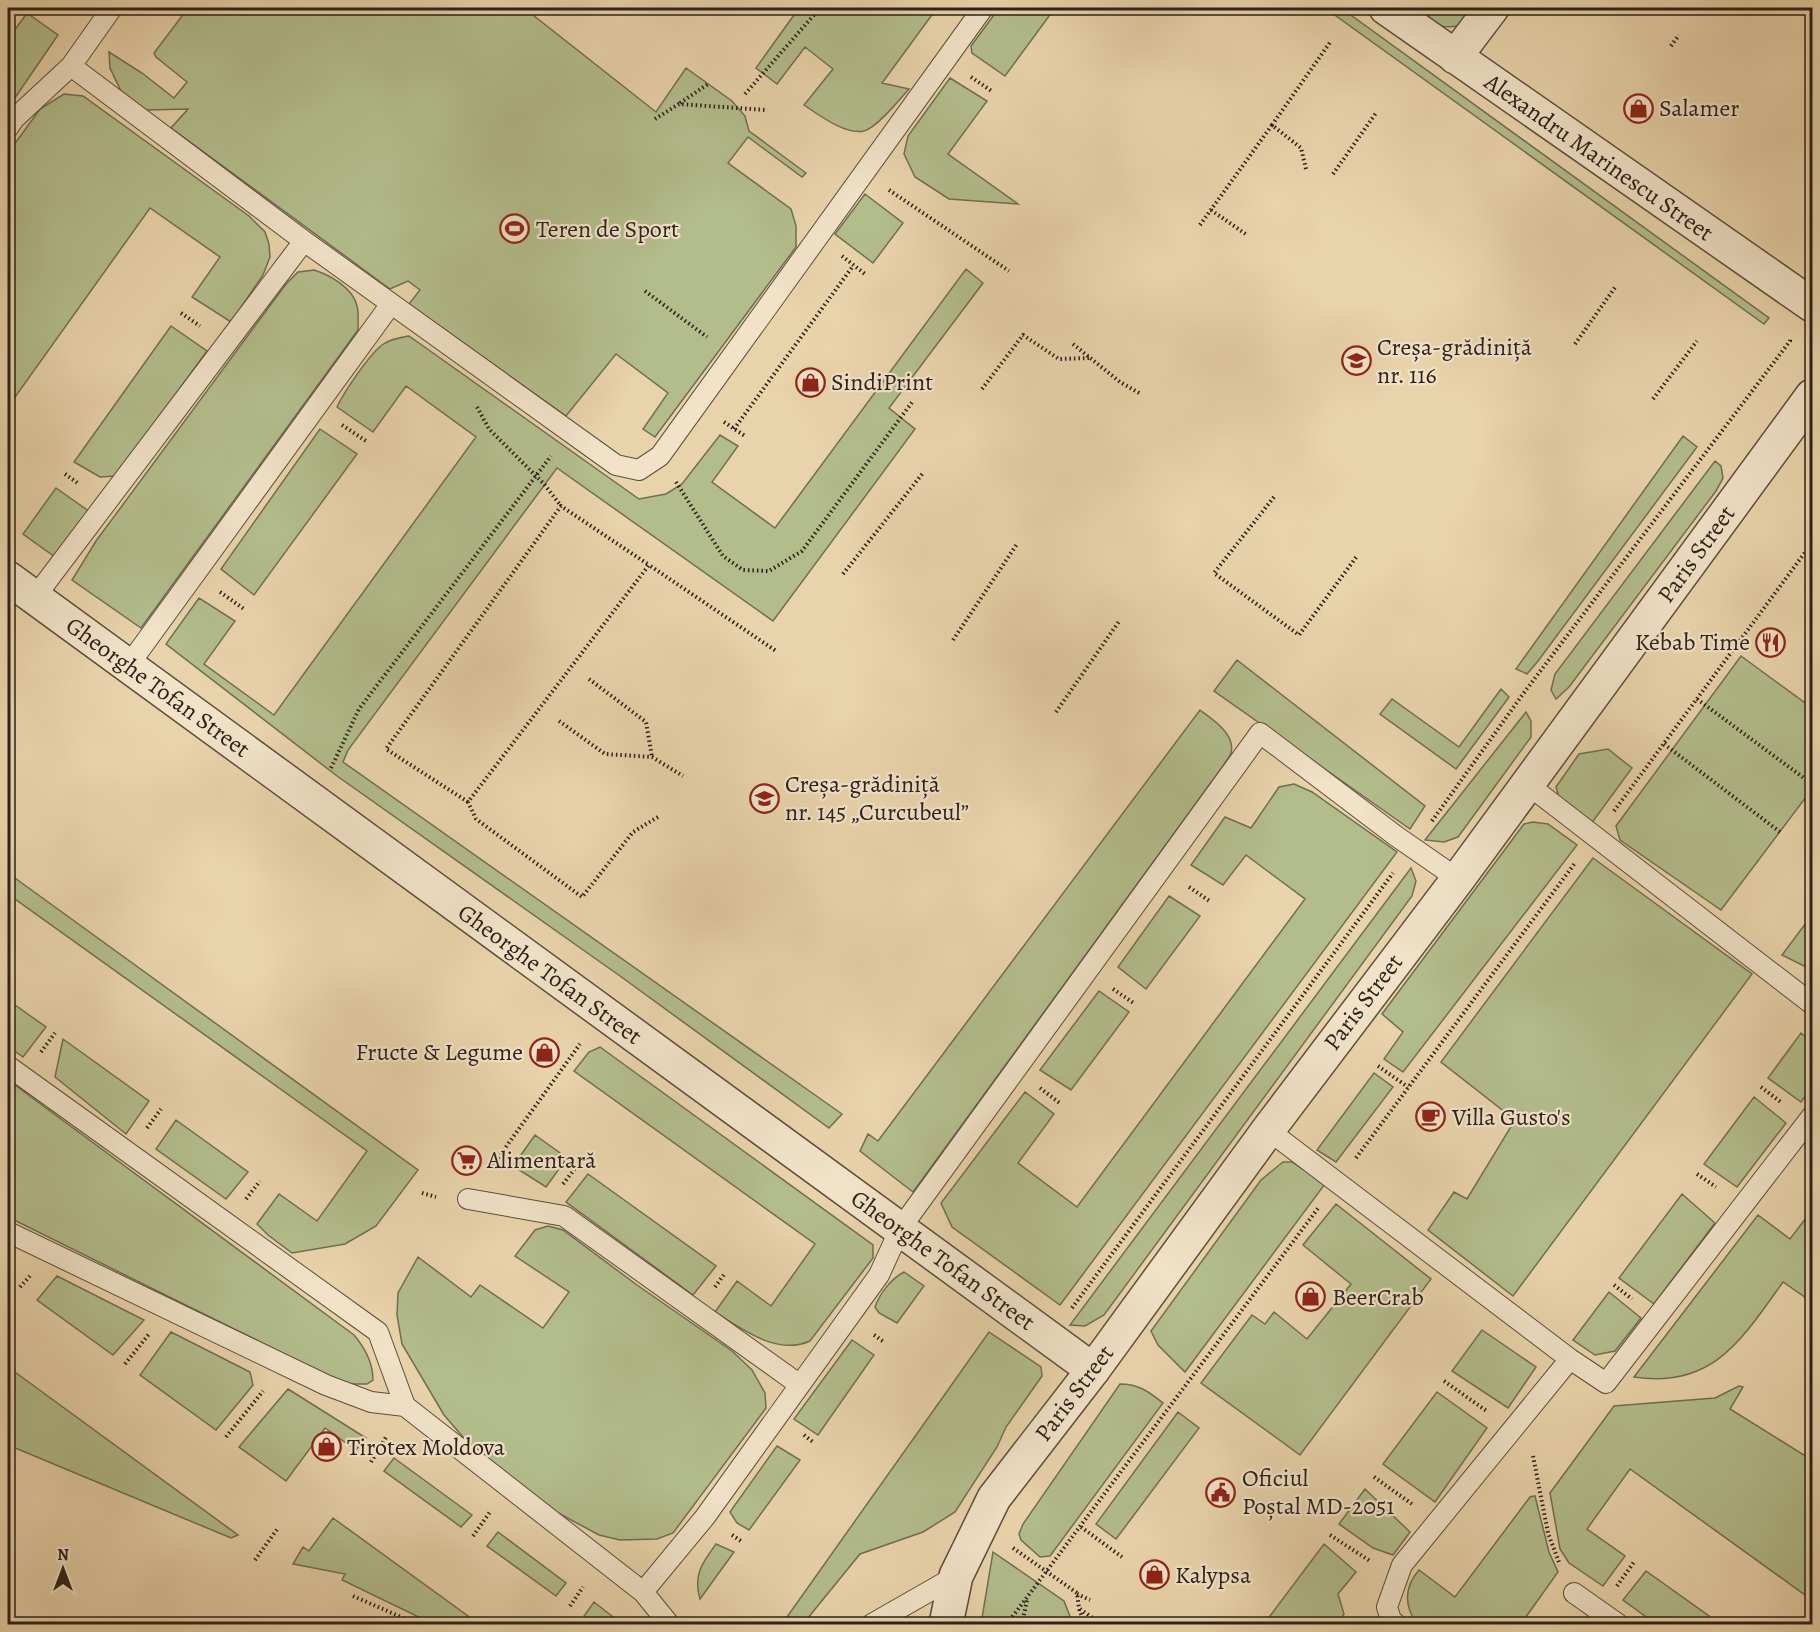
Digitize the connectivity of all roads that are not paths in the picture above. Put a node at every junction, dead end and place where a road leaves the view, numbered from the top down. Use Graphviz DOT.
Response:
graph roads {
  1 [pos="983,8"];
  2 [pos="1386,8"];
  3 [pos="1492,8"];
  4 [pos="110,9"];
  5 [pos="1455,57"];
  6 [pos="71,66"];
  7 [pos="8,128"];
  8 [pos="304,241"];
  9 [pos="391,304"];
  10 [pos="1812,305"];
  11 [pos="1812,396"];
  12 [pos="8,578"];
  13 [pos="34,597"];
  14 [pos="128,666"];
  15 [pos="1527,784"];
  16 [pos="1458,879"];
  17 [pos="1812,1004"];
  18 [pos="8,1066"];
  19 [pos="1812,1116"];
  20 [pos="1268,1130"];
  21 [pos="468,1199"];
  22 [pos="900,1229"];
  23 [pos="8,1232"];
  24 [pos="1570,1359"];
  25 [pos="1093,1370"];
  26 [pos="800,1385"];
  27 [pos="405,1406"];
  28 [pos="956,1576"];
  29 [pos="643,1592"];
  30 [pos="1574,1593"];
  31 [pos="669,1624"];
  32 [pos="872,1624"];
  33 [pos="946,1624"];
  34 [pos="1396,1624"];
  35 [pos="1618,1624"];
  1 -- 9 [label="lane"];
  2 -- 5 [label="street, Alexandru Marinescu Street"];
  3 -- 5 [label="street"];
  4 -- 6 [label="lane"];
  5 -- 10 [label="street, Alexandru Marinescu Street"];
  6 -- 7 [label="lane"];
  6 -- 8 [label="lane"];
  8 -- 9 [label="lane"];
  8 -- 13 [label="lane"];
  9 -- 14 [label="lane"];
  11 -- 15 [label="street, Paris Street"];
  12 -- 13 [label="street, Gheorghe Tofan Street"];
  13 -- 14 [label="street, Gheorghe Tofan Street"];
  14 -- 22 [label="street, Gheorghe Tofan Street"];
  15 -- 16 [label="street, Paris Street"];
  15 -- 17 [label="lane"];
  16 -- 20 [label="street, Paris Street"];
  16 -- 22 [label="lane"];
  18 -- 27 [label="lane"];
  19 -- 24 [label="lane"];
  20 -- 24 [label="lane"];
  20 -- 25 [label="street, Paris Street"];
  21 -- 26 [label="lane"];
  22 -- 25 [label="street, Gheorghe Tofan Street"];
  22 -- 26 [label="lane"];
  23 -- 27 [label="lane"];
  24 -- 34 [label="lane"];
  25 -- 28 [label="street, Paris Street"];
  26 -- 29 [label="lane"];
  27 -- 29 [label="lane"];
  28 -- 32 [label="lane"];
  28 -- 33 [label="street, Paris Street"];
  29 -- 31 [label="lane"];
  30 -- 35 [label="lane"];
}
